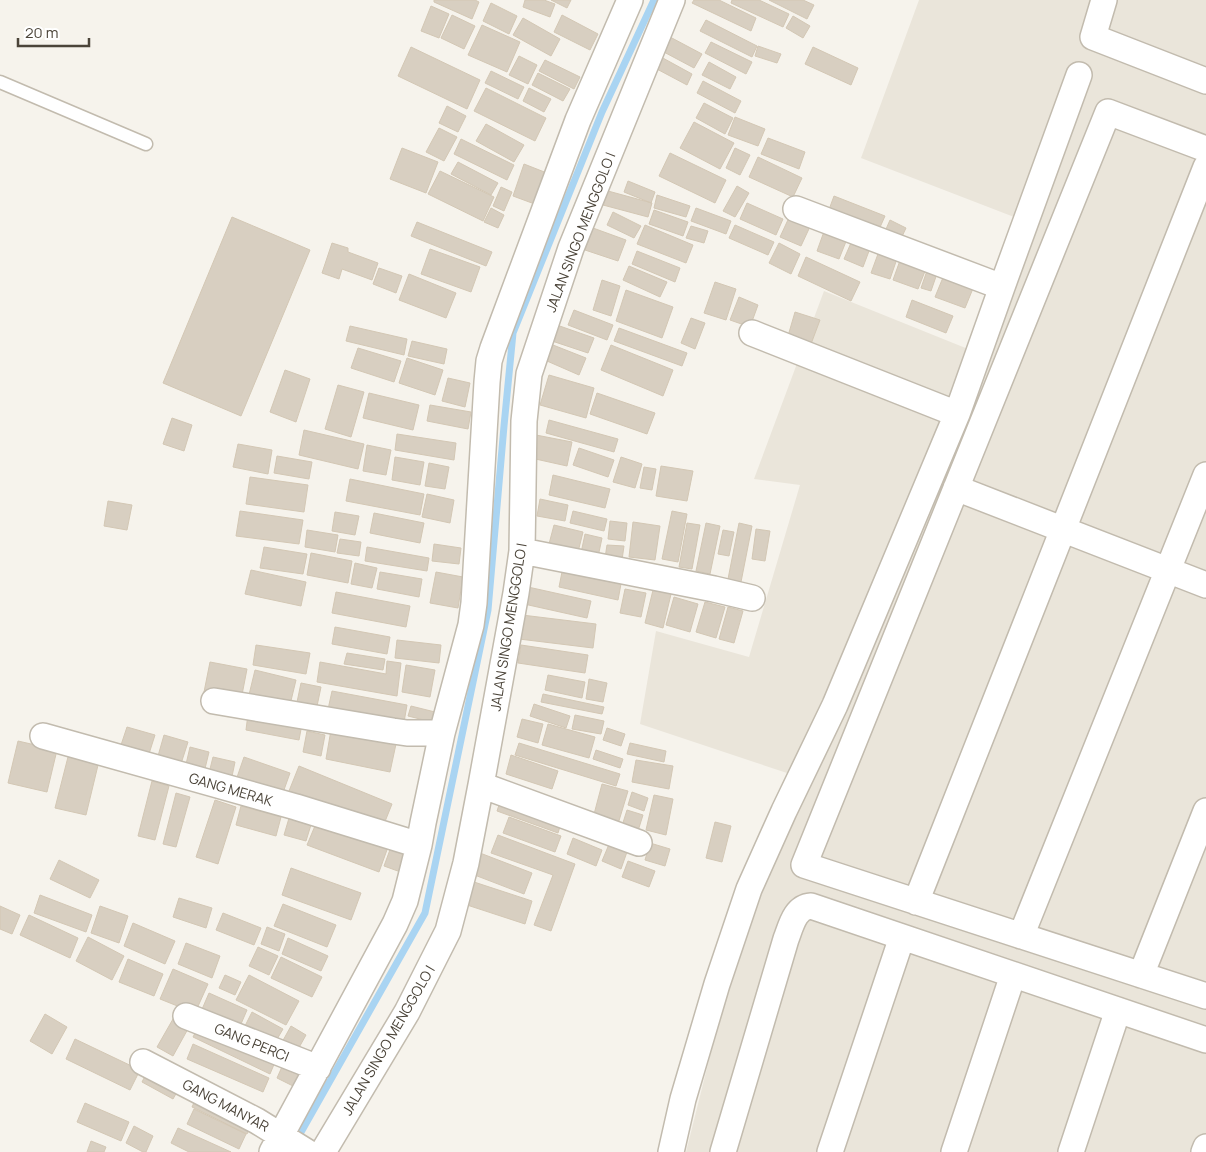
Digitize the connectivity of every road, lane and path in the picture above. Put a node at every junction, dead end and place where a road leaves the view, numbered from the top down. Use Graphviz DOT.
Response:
graph roads {
  1 [pos="630,0"];
  2 [pos="672,0"];
  3 [pos="1104,0"];
  4 [pos="1079,75"];
  5 [pos="0,82"];
  6 [pos="1206,82"];
  7 [pos="146,144"];
  8 [pos="1206,149"];
  9 [pos="1206,167"];
  10 [pos="796,208"];
  11 [pos="1002,286"];
  12 [pos="752,334"];
  13 [pos="957,414"];
  14 [pos="1206,475"];
  15 [pos="956,488"];
  16 [pos="1063,529"];
  17 [pos="522,550"];
  18 [pos="1168,570"];
  19 [pos="1206,585"];
  20 [pos="752,598"];
  21 [pos="214,701"];
  22 [pos="442,733"];
  23 [pos="42,736"];
  24 [pos="481,785"];
  25 [pos="1206,811"];
  26 [pos="639,843"];
  27 [pos="419,844"];
  28 [pos="916,902"];
  29 [pos="1021,936"];
  30 [pos="902,937"];
  31 [pos="1013,975"];
  32 [pos="1141,975"];
  33 [pos="1206,996"];
  34 [pos="1118,1010"];
  35 [pos="186,1016"];
  36 [pos="1206,1040"];
  37 [pos="143,1062"];
  38 [pos="318,1068"];
  39 [pos="287,1145"];
  40 [pos="1206,1147"];
  41 [pos="323,1152"];
  42 [pos="671,1152"];
  43 [pos="723,1152"];
  44 [pos="830,1152"];
  45 [pos="954,1152"];
  46 [pos="1071,1152"];
  47 [pos="1204,1152"];
  1 -- 22 [label="street"];
  2 -- 17 [label="street, JALAN SINGO MENGGOLO I"];
  3 -- 6 [label="street"];
  4 -- 11 [label="street"];
  5 -- 7 [label="lane"];
  8 -- 15 [label="street"];
  9 -- 16 [label="street"];
  10 -- 11 [label="street"];
  11 -- 13 [label="street"];
  12 -- 13 [label="street"];
  13 -- 42 [label="street"];
  14 -- 18 [label="street"];
  15 -- 16 [label="street"];
  15 -- 28 [label="street"];
  16 -- 18 [label="street"];
  16 -- 28 [label="street"];
  17 -- 20 [label="street"];
  17 -- 24 [label="street, JALAN SINGO MENGGOLO I"];
  18 -- 19 [label="street"];
  18 -- 29 [label="street"];
  21 -- 22 [label="street"];
  22 -- 27 [label="street"];
  23 -- 27 [label="street, GANG MERAK"];
  24 -- 26 [label="street"];
  24 -- 41 [label="street, JALAN SINGO MENGGOLO I"];
  25 -- 32 [label="street"];
  27 -- 38 [label="street"];
  28 -- 29 [label="street"];
  29 -- 32 [label="street"];
  30 -- 31 [label="street"];
  30 -- 43 [label="street"];
  30 -- 44 [label="street"];
  31 -- 34 [label="street"];
  31 -- 45 [label="street"];
  32 -- 33 [label="street"];
  34 -- 36 [label="street"];
  34 -- 46 [label="street"];
  35 -- 38 [label="street, GANG PERCI"];
  37 -- 39 [label="street, GANG MANYAR"];
  38 -- 39 [label="street"];
  40 -- 47 [label="street"];
}
